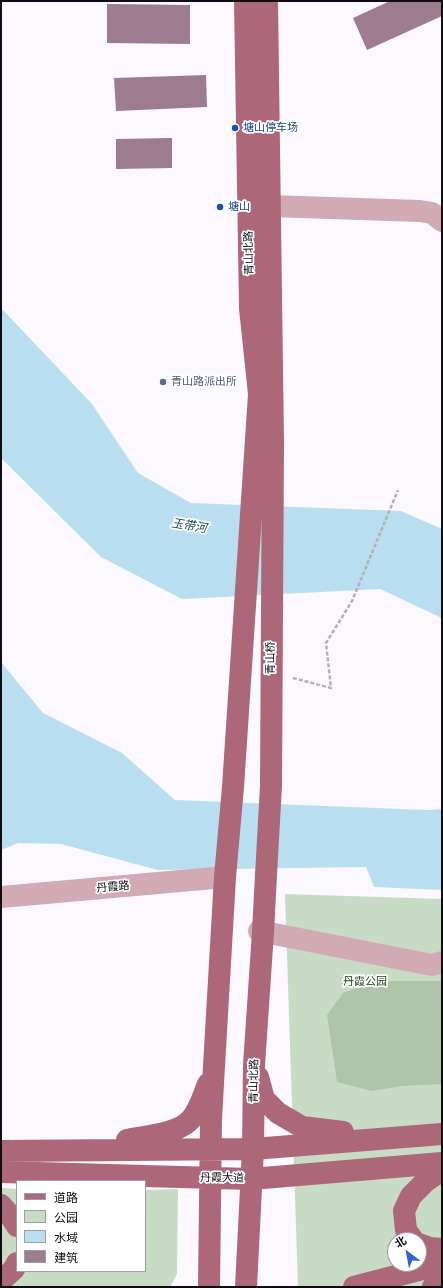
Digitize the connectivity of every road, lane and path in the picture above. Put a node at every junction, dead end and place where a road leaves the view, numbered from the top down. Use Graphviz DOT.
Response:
graph roads {
  1 [pos="245,1"];
  2 [pos="267,1"];
  3 [pos="270,206"];
  4 [pos="442,221"];
  5 [pos="272,442"];
  6 [pos="398,490"];
  7 [pos="271,672"];
  8 [pos="266,875"];
  9 [pos="225,877"];
  10 [pos="1,897"];
  11 [pos="261,932"];
  12 [pos="442,962"];
  13 [pos="254,1065"];
  14 [pos="214,1066"];
  15 [pos="442,1134"];
  16 [pos="385,1138"];
  17 [pos="211,1149"];
  18 [pos="253,1149"];
  19 [pos="74,1150"];
  20 [pos="1,1151"];
  21 [pos="442,1163"];
  22 [pos="442,1170"];
  23 [pos="1,1172"];
  24 [pos="210,1178"];
  25 [pos="251,1178"];
  26 [pos="1,1205"];
  27 [pos="16,1224"];
  28 [pos="407,1232"];
  29 [pos="427,1247"];
  30 [pos="442,1249"];
  31 [pos="442,1264"];
  32 [pos="16,1265"];
  33 [pos="1,1281"];
  34 [pos="442,1285"];
  35 [pos="209,1287"];
  36 [pos="246,1287"];
  37 [pos="354,1287"];
  38 [pos="433,1287"];
  1 -- 9 [label="main road, 青山北路"];
  2 -- 3 [label="main road, 青山北路"];
  3 -- 4 [label="street"];
  3 -- 5 [label="main road, 青山北路"];
  5 -- 7 [label="main road, 青山桥, bridge"];
  6 -- 7 [label="path"];
  7 -- 8 [label="main road, 青山桥, bridge"];
  8 -- 11 [label="main road, 青山北路"];
  9 -- 10 [label="street, 丹霞路"];
  9 -- 14 [label="main road"];
  11 -- 12 [label="street"];
  11 -- 13 [label="main road, 青山北路"];
  13 -- 16 [label="main road"];
  13 -- 18 [label="main road, 青山北路"];
  14 -- 17 [label="main road"];
  14 -- 19 [label="main road"];
  15 -- 16 [label="main road"];
  16 -- 18 [label="main road"];
  17 -- 18 [label="main road"];
  17 -- 19 [label="main road"];
  17 -- 24 [label="main road"];
  18 -- 25 [label="main road, 青山北路"];
  19 -- 20 [label="main road"];
  21 -- 25 [label="main road, 丹霞大道"];
  22 -- 28 [label="main road"];
  23 -- 24 [label="main road, 丹霞大道"];
  24 -- 25 [label="main road, 丹霞大道"];
  24 -- 35 [label="main road"];
  25 -- 36 [label="main road, 青山北路"];
  26 -- 27 [label="main road"];
  29 -- 30 [label="main road"];
  31 -- 37 [label="main road"];
  32 -- 33 [label="main road"];
  34 -- 38 [label="main road"];
}
